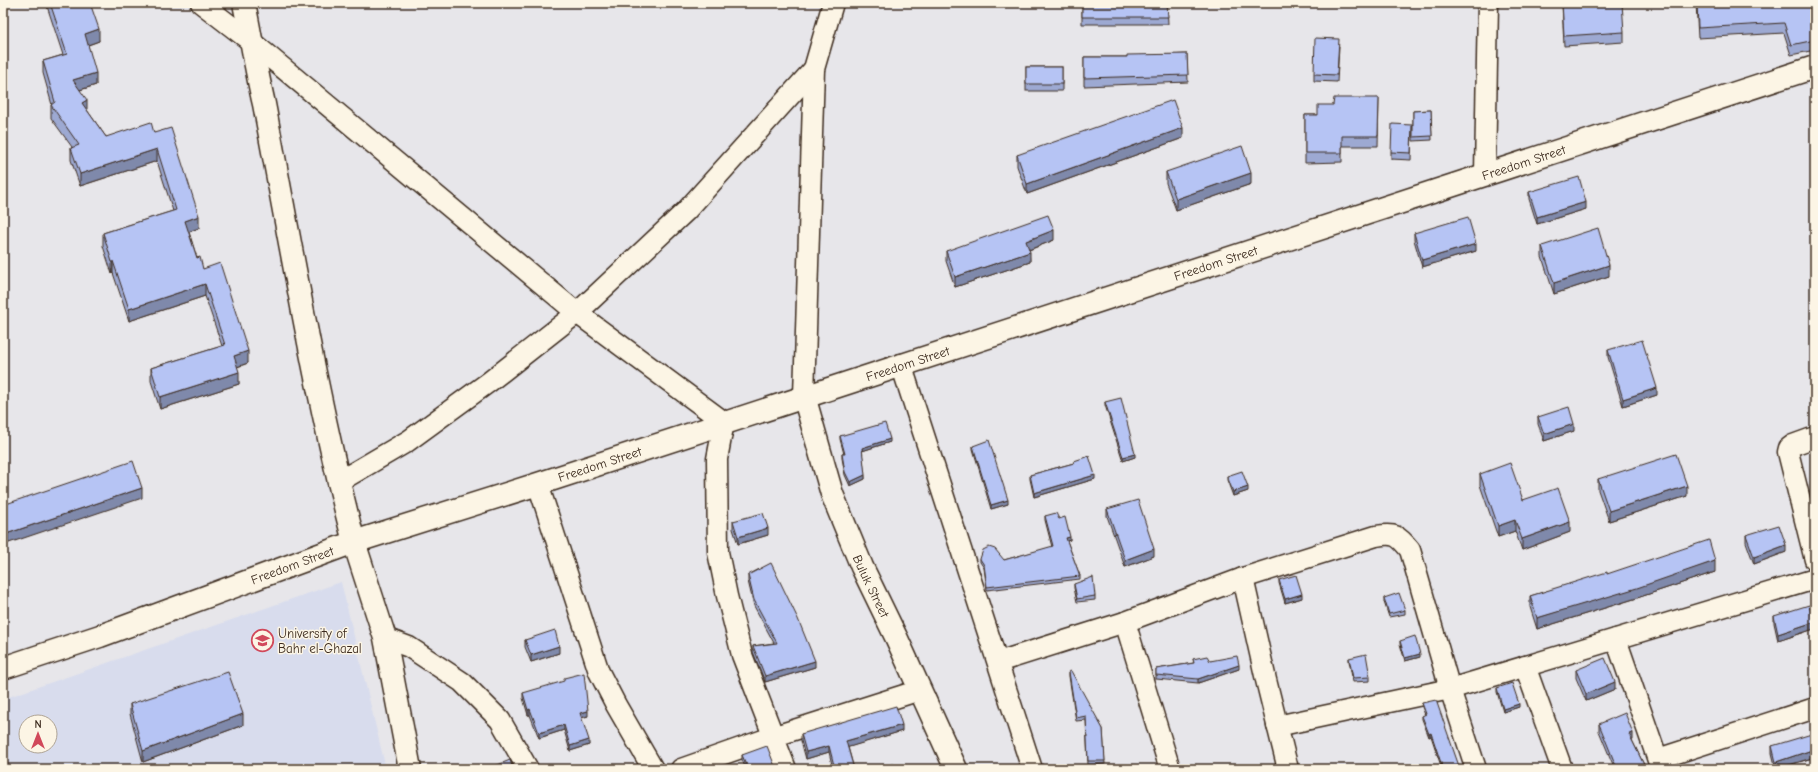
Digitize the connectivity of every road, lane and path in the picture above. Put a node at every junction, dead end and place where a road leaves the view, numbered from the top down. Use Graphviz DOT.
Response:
graph roads {
  1 [pos="202,3"];
  2 [pos="244,3"];
  3 [pos="833,3"];
  4 [pos="1488,3"];
  5 [pos="253,43"];
  6 [pos="1815,67"];
  7 [pos="814,69"];
  8 [pos="1485,174"];
  9 [pos="577,313"];
  10 [pos="901,364"];
  11 [pos="804,396"];
  12 [pos="724,422"];
  13 [pos="1815,437"];
  14 [pos="338,482"];
  15 [pos="538,484"];
  16 [pos="354,542"];
  17 [pos="1815,560"];
  18 [pos="1243,578"];
  19 [pos="1815,578"];
  20 [pos="1125,622"];
  21 [pos="385,638"];
  22 [pos="1616,639"];
  23 [pos="998,662"];
  24 [pos="1525,666"];
  25 [pos="3,668"];
  26 [pos="1450,689"];
  27 [pos="920,690"];
  28 [pos="1815,708"];
  29 [pos="1277,726"];
  30 [pos="772,737"];
  31 [pos="1660,764"];
  32 [pos="410,769"];
  33 [pos="528,769"];
  34 [pos="653,769"];
  35 [pos="681,769"];
  36 [pos="786,769"];
  37 [pos="956,769"];
  38 [pos="1032,769"];
  39 [pos="1170,769"];
  40 [pos="1288,769"];
  41 [pos="1476,769"];
  42 [pos="1562,769"];
  1 -- 5 [label="street"];
  2 -- 5 [label="street"];
  3 -- 7 [label="street"];
  4 -- 8 [label="street"];
  5 -- 9 [label="street"];
  5 -- 14 [label="street"];
  6 -- 8 [label="street, Freedom Street"];
  7 -- 9 [label="street"];
  7 -- 11 [label="street"];
  8 -- 10 [label="street, Freedom Street"];
  9 -- 12 [label="street"];
  9 -- 14 [label="street"];
  10 -- 11 [label="street, Freedom Street"];
  10 -- 23 [label="street"];
  11 -- 12 [label="street, Freedom Street"];
  11 -- 27 [label="street, Buluk Street"];
  12 -- 15 [label="street, Freedom Street"];
  12 -- 30 [label="street"];
  13 -- 17 [label="street"];
  14 -- 16 [label="street"];
  15 -- 16 [label="street, Freedom Street"];
  15 -- 34 [label="street"];
  16 -- 21 [label="street"];
  16 -- 25 [label="street, Freedom Street"];
  18 -- 20 [label="street"];
  18 -- 26 [label="street"];
  18 -- 29 [label="street"];
  19 -- 22 [label="street"];
  20 -- 23 [label="street"];
  20 -- 39 [label="street"];
  21 -- 32 [label="street"];
  21 -- 33 [label="street"];
  22 -- 24 [label="street"];
  22 -- 31 [label="street"];
  23 -- 38 [label="street"];
  24 -- 26 [label="street"];
  24 -- 42 [label="street"];
  26 -- 29 [label="street"];
  26 -- 41 [label="street"];
  27 -- 30 [label="street"];
  27 -- 37 [label="street, Buluk Street"];
  28 -- 31 [label="street"];
  29 -- 40 [label="street"];
  30 -- 35 [label="street"];
  30 -- 36 [label="street"];
}
